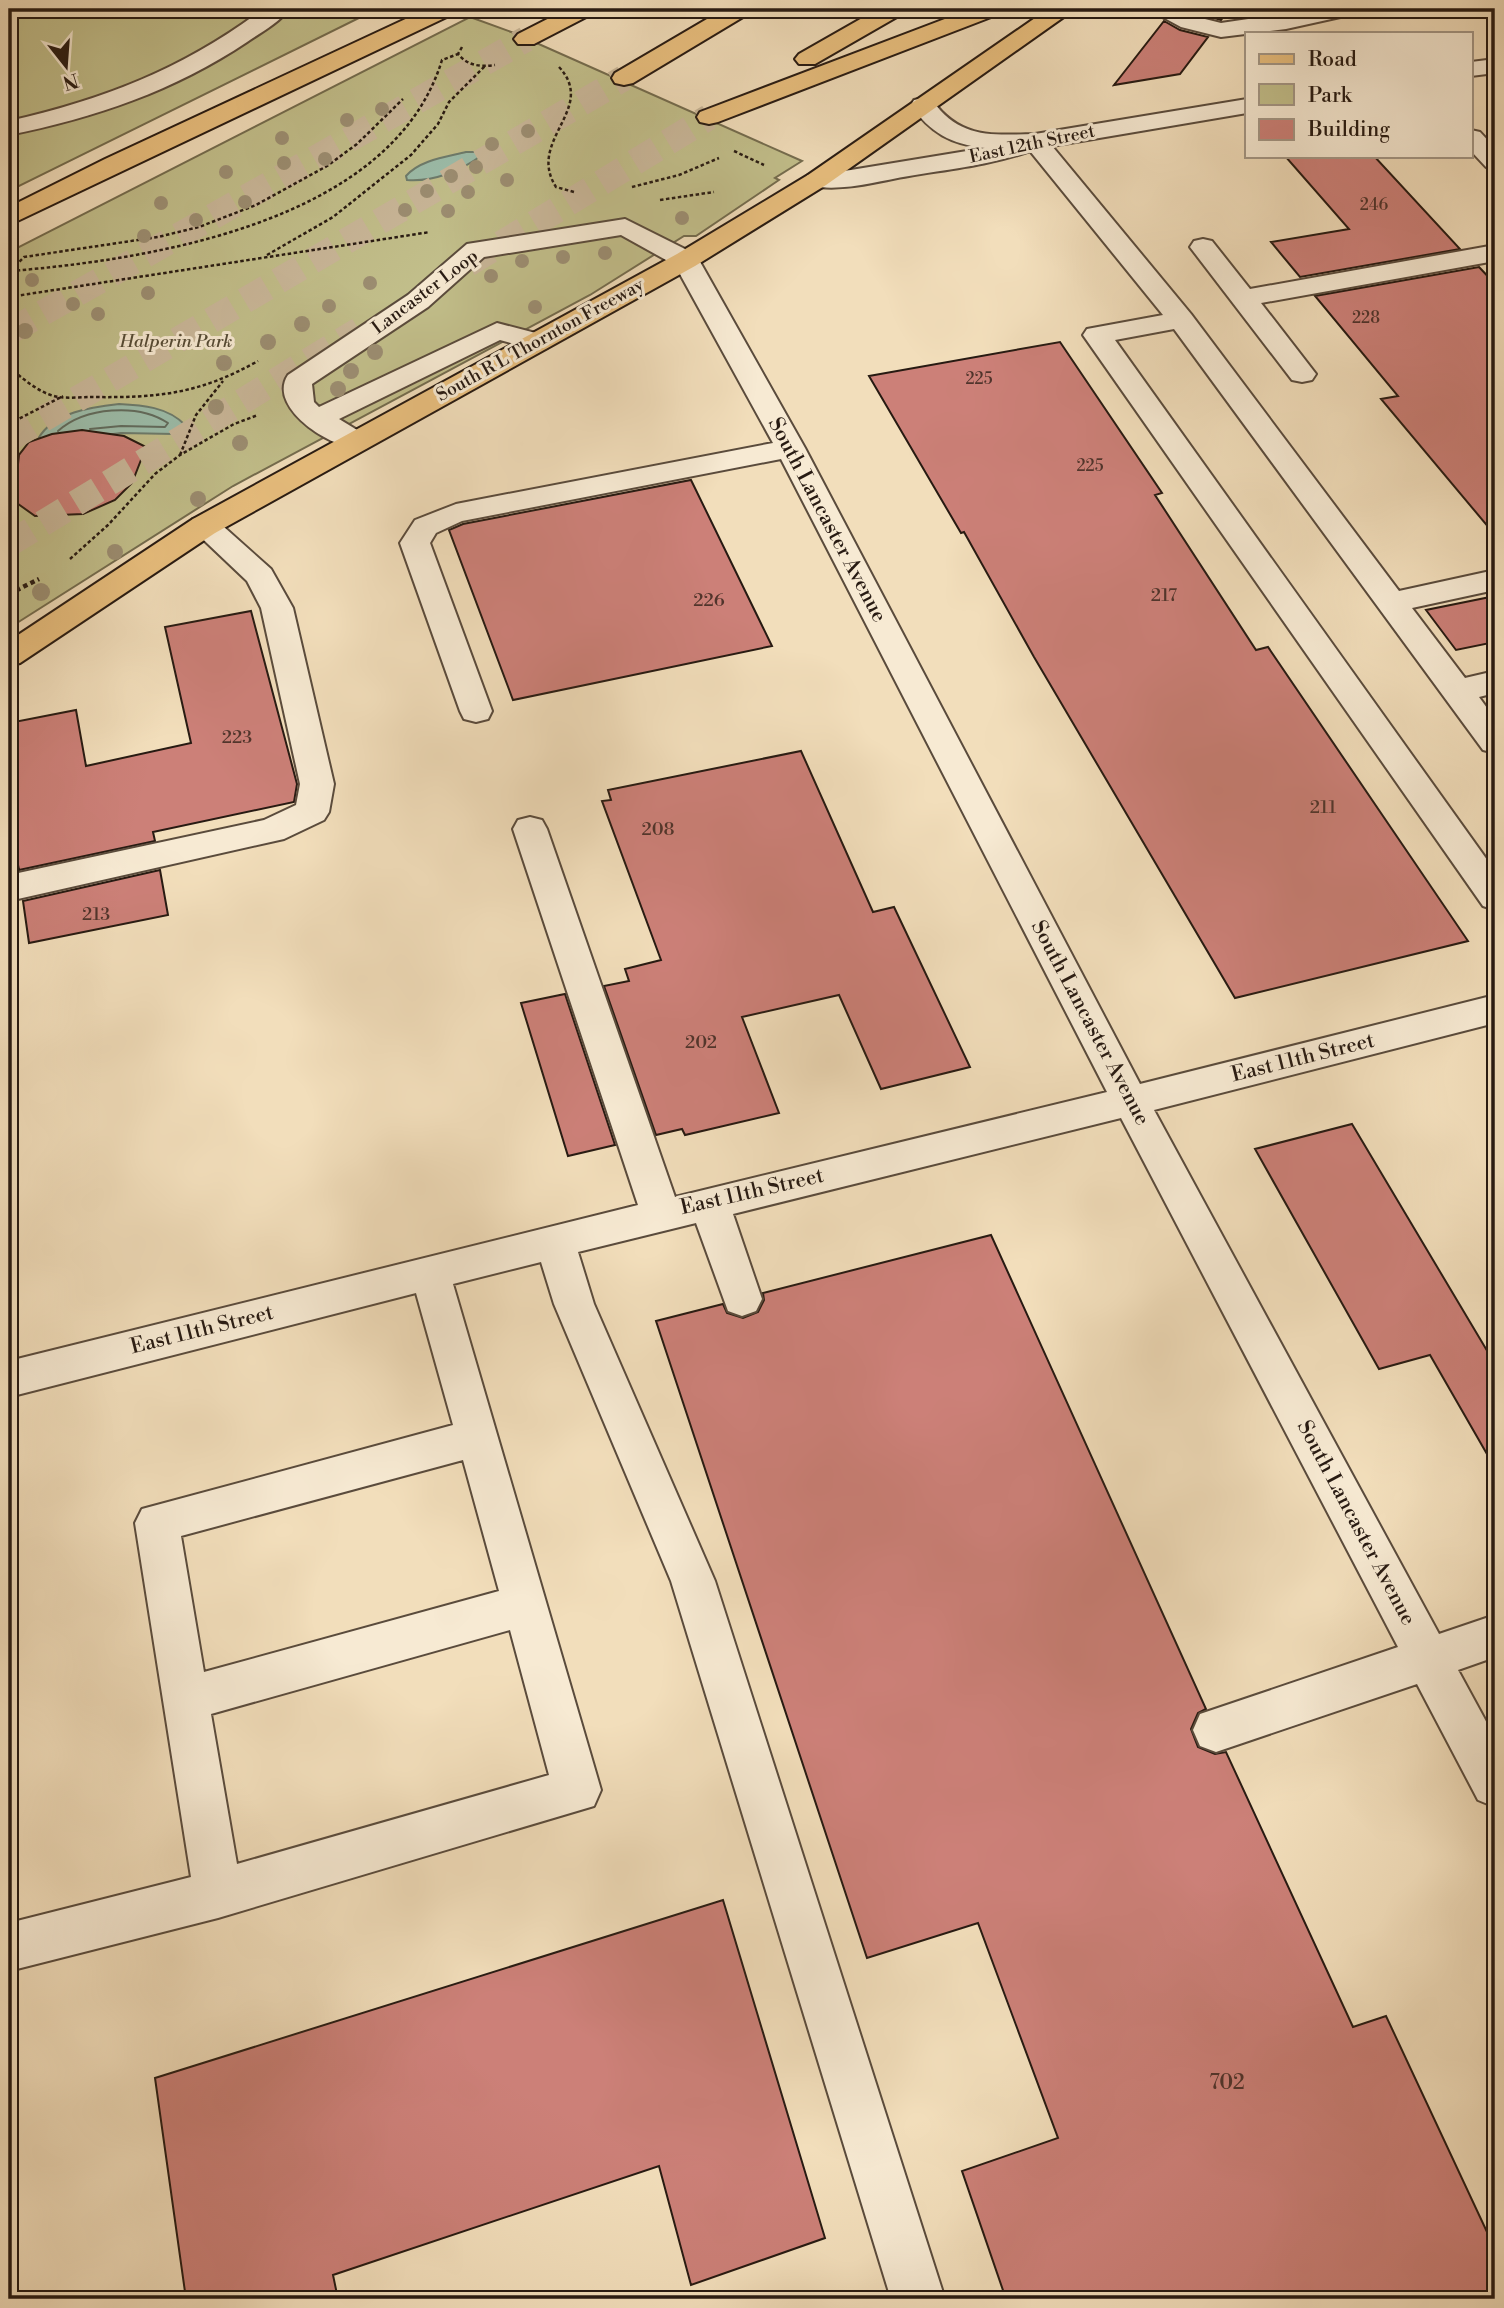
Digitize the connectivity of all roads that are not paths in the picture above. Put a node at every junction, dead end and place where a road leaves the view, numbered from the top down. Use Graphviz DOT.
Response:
graph roads {
  1 [pos="277,9"];
  2 [pos="446,9"];
  3 [pos="584,9"];
  4 [pos="740,9"];
  5 [pos="894,9"];
  6 [pos="991,9"];
  7 [pos="1063,9"];
  8 [pos="1165,9"];
  9 [pos="1351,14"];
  10 [pos="526,38"];
  11 [pos="1495,66"];
  12 [pos="1472,69"];
  13 [pos="624,78"];
  14 [pos="923,105"];
  15 [pos="1245,106"];
  16 [pos="9,128"];
  17 [pos="1472,138"];
  18 [pos="1035,141"];
  19 [pos="1495,162"];
  20 [pos="817,180"];
  21 [pos="9,217"];
  22 [pos="1203,247"];
  23 [pos="1495,253"];
  24 [pos="686,260"];
  25 [pos="1243,298"];
  26 [pos="1181,320"];
  27 [pos="537,342"];
  28 [pos="1302,374"];
  29 [pos="318,419"];
  30 [pos="357,442"];
  31 [pos="790,448"];
  32 [pos="204,526"];
  33 [pos="1495,580"];
  34 [pos="1389,603"];
  35 [pos="9,656"];
  36 [pos="1495,682"];
  37 [pos="1457,691"];
  38 [pos="476,710"];
  39 [pos="1495,742"];
  40 [pos="530,829"];
  41 [pos="9,888"];
  42 [pos="1495,897"];
  43 [pos="1495,1009"];
  44 [pos="1131,1102"];
  45 [pos="709,1203"];
  46 [pos="661,1214"];
  47 [pos="555,1241"];
  48 [pos="430,1272"];
  49 [pos="742,1299"];
  50 [pos="9,1379"];
  51 [pos="478,1437"];
  52 [pos="525,1605"];
  53 [pos="1495,1636"];
  54 [pos="1428,1659"];
  55 [pos="186,1699"];
  56 [pos="1216,1730"];
  57 [pos="1495,1784"];
  58 [pos="218,1894"];
  59 [pos="9,1947"];
  60 [pos="918,2299"];
  1 -- 16 [label="street"];
  2 -- 21 [label="main road"];
  3 -- 10 [label="main road"];
  4 -- 13 [label="main road"];
  5 -- 6 [label="main road"];
  7 -- 14 [label="main road, South R L Thornton Freeway"];
  8 -- 9 [label="street"];
  11 -- 12 [label="street"];
  14 -- 18 [label="street"];
  14 -- 20 [label="main road, South R L Thornton Freeway"];
  15 -- 18 [label="street, East 12th Street"];
  17 -- 19 [label="street"];
  18 -- 20 [label="street, East 12th Street"];
  18 -- 26 [label="street"];
  20 -- 24 [label="main road, South R L Thornton Freeway"];
  22 -- 25 [label="street"];
  23 -- 25 [label="street"];
  24 -- 27 [label="main road, South R L Thornton Freeway"];
  24 -- 29 [label="street, Lancaster Loop"];
  24 -- 31 [label="street, South Lancaster Avenue"];
  25 -- 28 [label="street"];
  26 -- 34 [label="street"];
  26 -- 42 [label="street"];
  27 -- 29 [label="street"];
  27 -- 30 [label="main road, South R L Thornton Freeway"];
  29 -- 30 [label="street, Lancaster Loop"];
  30 -- 32 [label="main road, South R L Thornton Freeway"];
  31 -- 38 [label="street"];
  31 -- 44 [label="street, South Lancaster Avenue"];
  32 -- 35 [label="main road, South R L Thornton Freeway"];
  32 -- 41 [label="street"];
  33 -- 34 [label="street"];
  34 -- 37 [label="street"];
  36 -- 37 [label="street"];
  37 -- 39 [label="street"];
  40 -- 46 [label="street"];
  43 -- 44 [label="street, East 11th Street"];
  44 -- 45 [label="street, East 11th Street"];
  44 -- 54 [label="street, South Lancaster Avenue"];
  45 -- 46 [label="street, East 11th Street"];
  45 -- 49 [label="street"];
  46 -- 47 [label="street, East 11th Street"];
  47 -- 48 [label="street, East 11th Street"];
  47 -- 60 [label="street"];
  48 -- 50 [label="street, East 11th Street"];
  48 -- 51 [label="street"];
  51 -- 52 [label="street"];
  51 -- 55 [label="street"];
  52 -- 55 [label="street"];
  52 -- 58 [label="street"];
  53 -- 54 [label="street"];
  54 -- 56 [label="street"];
  54 -- 57 [label="street, South Lancaster Avenue"];
  55 -- 58 [label="street"];
  58 -- 59 [label="street"];
}
